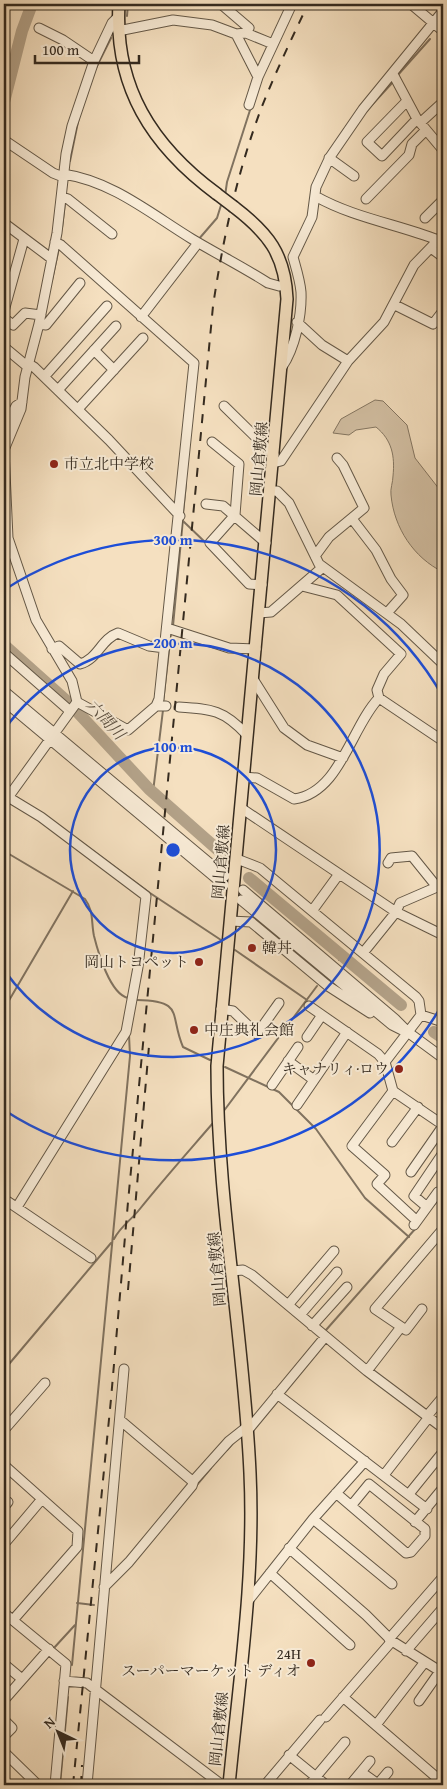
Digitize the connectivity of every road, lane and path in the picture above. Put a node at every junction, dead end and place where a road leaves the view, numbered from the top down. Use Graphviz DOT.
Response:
graph roads {
  1 [pos="119,4"];
  2 [pos="221,4"];
  3 [pos="292,4"];
  4 [pos="411,4"];
  5 [pos="443,12"];
  6 [pos="118,17"];
  7 [pos="434,24"];
  8 [pos="39,28"];
  9 [pos="118,31"];
  10 [pos="443,31"];
  11 [pos="246,33"];
  12 [pos="236,34"];
  13 [pos="273,44"];
  14 [pos="94,61"];
  15 [pos="258,77"];
  16 [pos="395,77"];
  17 [pos="407,101"];
  18 [pos="443,102"];
  19 [pos="249,105"];
  20 [pos="419,121"];
  21 [pos="426,130"];
  22 [pos="4,140"];
  23 [pos="443,150"];
  24 [pos="329,158"];
  25 [pos="65,175"];
  26 [pos="354,176"];
  27 [pos="315,196"];
  28 [pos="64,198"];
  29 [pos="366,199"];
  30 [pos="443,200"];
  31 [pos="425,218"];
  32 [pos="4,223"];
  33 [pos="112,234"];
  34 [pos="441,238"];
  35 [pos="24,239"];
  36 [pos="197,242"];
  37 [pos="58,243"];
  38 [pos="430,248"];
  39 [pos="443,257"];
  40 [pos="52,259"];
  41 [pos="80,283"];
  42 [pos="279,286"];
  43 [pos="395,304"];
  44 [pos="107,306"];
  45 [pos="4,311"];
  46 [pos="443,311"];
  47 [pos="141,317"];
  48 [pos="4,318"];
  49 [pos="41,322"];
  50 [pos="298,322"];
  51 [pos="116,326"];
  52 [pos="144,338"];
  53 [pos="94,350"];
  54 [pos="5,351"];
  55 [pos="348,361"];
  56 [pos="30,366"];
  57 [pos="282,367"];
  58 [pos="114,370"];
  59 [pos="44,377"];
  60 [pos="58,390"];
  61 [pos="224,406"];
  62 [pos="78,409"];
  63 [pos="6,431"];
  64 [pos="212,442"];
  65 [pos="337,458"];
  66 [pos="274,459"];
  67 [pos="271,491"];
  68 [pos="206,504"];
  69 [pos="234,515"];
  70 [pos="180,518"];
  71 [pos="353,520"];
  72 [pos="6,538"];
  73 [pos="266,543"];
  74 [pos="315,556"];
  75 [pos="323,567"];
  76 [pos="262,585"];
  77 [pos="302,586"];
  78 [pos="259,614"];
  79 [pos="386,614"];
  80 [pos="170,629"];
  81 [pos="165,648"];
  82 [pos="52,649"];
  83 [pos="256,649"];
  84 [pos="4,653"];
  85 [pos="443,664"];
  86 [pos="254,679"];
  87 [pos="4,691"];
  88 [pos="379,698"];
  89 [pos="4,701"];
  90 [pos="73,707"];
  91 [pos="179,707"];
  92 [pos="52,735"];
  93 [pos="247,735"];
  94 [pos="443,741"];
  95 [pos="344,758"];
  96 [pos="243,777"];
  97 [pos="8,794"];
  98 [pos="241,808"];
  99 [pos="237,859"];
  100 [pos="388,863"];
  101 [pos="339,874"];
  102 [pos="224,880"];
  103 [pos="312,911"];
  104 [pos="396,912"];
  105 [pos="230,921"];
  106 [pos="443,935"];
  107 [pos="363,952"];
  108 [pos="278,1003"];
  109 [pos="309,1006"];
  110 [pos="221,1009"];
  111 [pos="322,1015"];
  112 [pos="421,1015"];
  113 [pos="443,1022"];
  114 [pos="392,1025"];
  115 [pos="346,1032"];
  116 [pos="409,1033"];
  117 [pos="306,1037"];
  118 [pos="298,1047"];
  119 [pos="443,1058"];
  120 [pos="288,1062"];
  121 [pos="385,1062"];
  122 [pos="314,1080"];
  123 [pos="272,1084"];
  124 [pos="393,1091"];
  125 [pos="297,1105"];
  126 [pos="418,1107"];
  127 [pos="443,1126"];
  128 [pos="392,1142"];
  129 [pos="443,1154"];
  130 [pos="412,1172"];
  131 [pos="438,1192"];
  132 [pos="4,1199"];
  133 [pos="18,1205"];
  134 [pos="427,1207"];
  135 [pos="442,1233"];
  136 [pos="334,1251"];
  137 [pos="91,1258"];
  138 [pos="232,1270"];
  139 [pos="337,1272"];
  140 [pos="347,1287"];
  141 [pos="288,1305"];
  142 [pos="422,1309"];
  143 [pos="300,1315"];
  144 [pos="312,1326"];
  145 [pos="401,1327"];
  146 [pos="325,1337"];
  147 [pos="124,1369"];
  148 [pos="367,1371"];
  149 [pos="45,1383"];
  150 [pos="277,1394"];
  151 [pos="443,1397"];
  152 [pos="428,1417"];
  153 [pos="120,1420"];
  154 [pos="248,1428"];
  155 [pos="443,1428"];
  156 [pos="4,1430"];
  157 [pos="443,1452"];
  158 [pos="365,1461"];
  159 [pos="4,1465"];
  160 [pos="384,1475"];
  161 [pos="194,1480"];
  162 [pos="443,1488"];
  163 [pos="336,1493"];
  164 [pos="409,1494"];
  165 [pos="42,1499"];
  166 [pos="351,1506"];
  167 [pos="427,1509"];
  168 [pos="313,1519"];
  169 [pos="415,1522"];
  170 [pos="4,1544"];
  171 [pos="289,1548"];
  172 [pos="270,1573"];
  173 [pos="443,1577"];
  174 [pos="392,1584"];
  175 [pos="104,1587"];
  176 [pos="248,1601"];
  177 [pos="443,1608"];
  178 [pos="4,1613"];
  179 [pos="13,1620"];
  180 [pos="390,1640"];
  181 [pos="350,1645"];
  182 [pos="51,1651"];
  183 [pos="406,1651"];
  184 [pos="424,1663"];
  185 [pos="4,1664"];
  186 [pos="442,1671"];
  187 [pos="22,1679"];
  188 [pos="64,1681"];
  189 [pos="94,1687"];
  190 [pos="343,1697"];
  191 [pos="4,1700"];
  192 [pos="419,1701"];
  193 [pos="4,1720"];
  194 [pos="376,1725"];
  195 [pos="4,1736"];
  196 [pos="345,1742"];
  197 [pos="4,1752"];
  198 [pos="289,1755"];
  199 [pos="370,1761"];
  200 [pos="361,1772"];
  201 [pos="388,1772"];
  202 [pos="316,1777"];
  203 [pos="443,1783"];
  204 [pos="380,1784"];
  205 [pos="38,1785"];
  206 [pos="55,1785"];
  207 [pos="86,1785"];
  208 [pos="222,1785"];
  209 [pos="229,1785"];
  210 [pos="265,1785"];
  211 [pos="309,1785"];
  212 [pos="326,1785"];
  213 [pos="350,1785"];
  1 -- 6 [label="main road, 岡山倉敷線"];
  2 -- 11 [label="street"];
  3 -- 13 [label="street"];
  4 -- 7 [label="street"];
  5 -- 7 [label="street"];
  6 -- 9 [label="main road, 岡山倉敷線"];
  6 -- 14 [label="street"];
  7 -- 10 [label="street"];
  7 -- 16 [label="street"];
  8 -- 14 [label="street"];
  9 -- 12 [label="street"];
  9 -- 57 [label="main road, 岡山倉敷線, bridge"];
  11 -- 12 [label="street"];
  11 -- 13 [label="street"];
  12 -- 15 [label="street"];
  13 -- 15 [label="street"];
  14 -- 25 [label="street"];
  15 -- 19 [label="street"];
  16 -- 17 [label="street"];
  16 -- 24 [label="street"];
  17 -- 20 [label="street"];
  17 -- 20 [label="street"];
  18 -- 20 [label="street"];
  20 -- 21 [label="street"];
  21 -- 23 [label="street"];
  21 -- 29 [label="street"];
  22 -- 25 [label="street"];
  24 -- 26 [label="street"];
  24 -- 27 [label="street"];
  25 -- 28 [label="street"];
  25 -- 36 [label="street"];
  27 -- 34 [label="street"];
  27 -- 50 [label="street"];
  28 -- 33 [label="street"];
  28 -- 37 [label="street"];
  30 -- 31 [label="street"];
  32 -- 35 [label="street"];
  34 -- 38 [label="street"];
  35 -- 40 [label="street"];
  35 -- 45 [label="street"];
  36 -- 42 [label="street"];
  36 -- 47 [label="street"];
  37 -- 40 [label="street"];
  37 -- 47 [label="street"];
  38 -- 39 [label="street"];
  38 -- 43 [label="street"];
  40 -- 49 [label="street"];
  41 -- 49 [label="street"];
  43 -- 46 [label="street"];
  43 -- 55 [label="street"];
  44 -- 59 [label="street"];
  47 -- 70 [label="street"];
  48 -- 49 [label="street"];
  49 -- 56 [label="street"];
  50 -- 55 [label="street"];
  50 -- 57 [label="street"];
  51 -- 53 [label="street"];
  52 -- 58 [label="street"];
  53 -- 58 [label="street"];
  53 -- 60 [label="street"];
  54 -- 56 [label="street"];
  55 -- 66 [label="street"];
  56 -- 59 [label="street"];
  56 -- 63 [label="street"];
  57 -- 66 [label="main road, 岡山倉敷線"];
  58 -- 62 [label="street"];
  59 -- 60 [label="street"];
  60 -- 62 [label="street"];
  61 -- 66 [label="street"];
  62 -- 70 [label="street"];
  63 -- 72 [label="street"];
  64 -- 69 [label="street"];
  65 -- 71 [label="street"];
  66 -- 67 [label="main road, 岡山倉敷線"];
  67 -- 73 [label="main road, 岡山倉敷線"];
  67 -- 74 [label="street"];
  68 -- 69 [label="street"];
  69 -- 73 [label="street"];
  69 -- 76 [label="street"];
  70 -- 80 [label="street"];
  71 -- 74 [label="street"];
  71 -- 79 [label="street"];
  72 -- 82 [label="street"];
  73 -- 76 [label="main road, 岡山倉敷線"];
  74 -- 75 [label="street"];
  75 -- 77 [label="street"];
  75 -- 79 [label="street"];
  76 -- 78 [label="main road, 岡山倉敷線"];
  77 -- 78 [label="street"];
  77 -- 88 [label="street"];
  78 -- 83 [label="main road, 岡山倉敷線"];
  79 -- 85 [label="street"];
  80 -- 81 [label="street"];
  80 -- 83 [label="street"];
  81 -- 82 [label="street"];
  81 -- 90 [label="street"];
  82 -- 90 [label="street"];
  83 -- 86 [label="main road, 岡山倉敷線"];
  84 -- 90 [label="street"];
  86 -- 93 [label="main road, 岡山倉敷線"];
  86 -- 95 [label="street"];
  87 -- 92 [label="street"];
  88 -- 94 [label="street"];
  88 -- 95 [label="street"];
  89 -- 92 [label="street"];
  90 -- 92 [label="street"];
  91 -- 93 [label="street"];
  92 -- 97 [label="street"];
  92 -- 102 [label="street"];
  93 -- 96 [label="main road, 岡山倉敷線"];
  95 -- 96 [label="street"];
  96 -- 98 [label="main road, 岡山倉敷線"];
  97 -- 133 [label="street"];
  98 -- 99 [label="main road, 岡山倉敷線"];
  98 -- 101 [label="street"];
  99 -- 103 [label="street"];
  99 -- 105 [label="main road, 岡山倉敷線"];
  100 -- 104 [label="street"];
  101 -- 103 [label="street"];
  101 -- 104 [label="street"];
  103 -- 107 [label="street"];
  104 -- 106 [label="street"];
  104 -- 107 [label="street"];
  105 -- 110 [label="main road, 岡山倉敷線"];
  105 -- 114 [label="street"];
  107 -- 112 [label="street"];
  108 -- 110 [label="street"];
  109 -- 111 [label="street"];
  110 -- 138 [label="main road, 岡山倉敷線"];
  111 -- 115 [label="street"];
  111 -- 117 [label="street"];
  112 -- 113 [label="street"];
  112 -- 116 [label="street"];
  114 -- 116 [label="street"];
  114 -- 116 [label="street"];
  115 -- 121 [label="street"];
  115 -- 122 [label="street"];
  116 -- 119 [label="street"];
  116 -- 121 [label="street"];
  118 -- 120 [label="street"];
  120 -- 122 [label="street"];
  120 -- 123 [label="street"];
  121 -- 124 [label="street"];
  122 -- 125 [label="street"];
  124 -- 126 [label="street"];
  124 -- 134 [label="street"];
  126 -- 127 [label="street"];
  126 -- 128 [label="street"];
  127 -- 130 [label="street"];
  129 -- 134 [label="street"];
  131 -- 134 [label="street"];
  132 -- 133 [label="street"];
  133 -- 137 [label="street"];
  135 -- 145 [label="street"];
  136 -- 141 [label="street"];
  138 -- 141 [label="street"];
  138 -- 154 [label="main road, 岡山倉敷線"];
  139 -- 143 [label="street"];
  140 -- 144 [label="street"];
  141 -- 143 [label="street"];
  142 -- 145 [label="street"];
  143 -- 144 [label="street"];
  144 -- 146 [label="street"];
  145 -- 148 [label="street"];
  146 -- 148 [label="street"];
  146 -- 150 [label="street"];
  147 -- 153 [label="street"];
  148 -- 152 [label="street"];
  149 -- 156 [label="street"];
  150 -- 154 [label="street"];
  150 -- 158 [label="street"];
  151 -- 152 [label="street"];
  152 -- 155 [label="street"];
  152 -- 160 [label="street"];
  153 -- 161 [label="street"];
  153 -- 175 [label="street"];
  154 -- 161 [label="street"];
  154 -- 176 [label="main road, 岡山倉敷線"];
  157 -- 164 [label="street"];
  158 -- 160 [label="street"];
  158 -- 163 [label="street"];
  159 -- 165 [label="street"];
  160 -- 164 [label="street"];
  161 -- 175 [label="street"];
  162 -- 167 [label="street"];
  163 -- 166 [label="street"];
  163 -- 168 [label="street"];
  164 -- 167 [label="street"];
  165 -- 170 [label="street"];
  165 -- 179 [label="street"];
  166 -- 169 [label="street"];
  166 -- 169 [label="street"];
  167 -- 169 [label="street"];
  168 -- 171 [label="street"];
  168 -- 174 [label="street"];
  171 -- 172 [label="street"];
  171 -- 180 [label="street"];
  172 -- 176 [label="street"];
  172 -- 181 [label="street"];
  173 -- 180 [label="street"];
  175 -- 189 [label="street"];
  176 -- 209 [label="main road, 岡山倉敷線"];
  177 -- 183 [label="street"];
  178 -- 179 [label="street"];
  179 -- 182 [label="street"];
  180 -- 183 [label="street"];
  180 -- 190 [label="street"];
  182 -- 187 [label="street"];
  182 -- 188 [label="street"];
  183 -- 184 [label="street"];
  184 -- 186 [label="street"];
  184 -- 194 [label="street"];
  185 -- 187 [label="street"];
  186 -- 192 [label="street"];
  187 -- 191 [label="street"];
  188 -- 189 [label="street"];
  188 -- 206 [label="street"];
  189 -- 207 [label="street"];
  189 -- 208 [label="street"];
  190 -- 194 [label="street"];
  190 -- 198 [label="street"];
  193 -- 195 [label="street"];
  194 -- 203 [label="street"];
  196 -- 202 [label="street"];
  197 -- 205 [label="street"];
  198 -- 202 [label="street"];
  198 -- 210 [label="street"];
  199 -- 200 [label="street"];
  200 -- 204 [label="street"];
  200 -- 213 [label="street"];
  201 -- 204 [label="street"];
  202 -- 211 [label="street"];
  202 -- 212 [label="street"];
}
